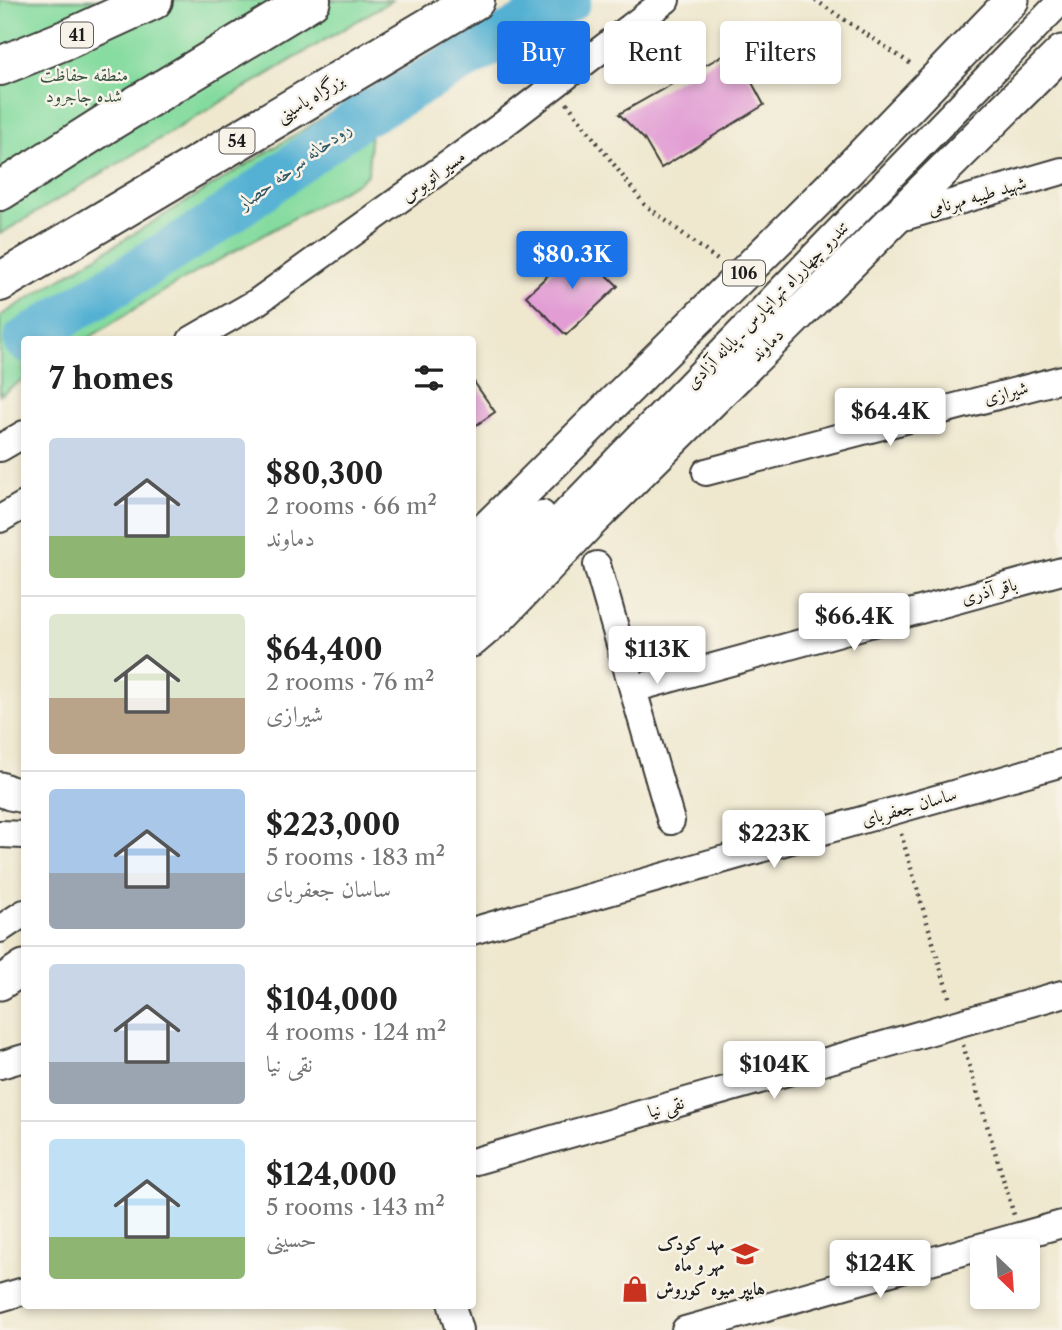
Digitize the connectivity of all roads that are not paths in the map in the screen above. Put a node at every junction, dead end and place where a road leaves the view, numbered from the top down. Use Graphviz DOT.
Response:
graph roads {
  1 [pos="153,0"];
  2 [pos="311,0"];
  3 [pos="475,0"];
  4 [pos="666,0"];
  5 [pos="1012,0"];
  6 [pos="1045,0"];
  7 [pos="1062,0"];
  8 [pos="1062,52"];
  9 [pos="0,66"];
  10 [pos="107,123"];
  11 [pos="0,167"];
  12 [pos="1062,171"];
  13 [pos="0,191"];
  14 [pos="891,220"];
  15 [pos="0,282"];
  16 [pos="257,302"];
  17 [pos="198,336"];
  18 [pos="227,336"];
  19 [pos="1062,379"];
  20 [pos="21,436"];
  21 [pos="0,448"];
  22 [pos="706,472"];
  23 [pos="21,507"];
  24 [pos="0,519"];
  25 [pos="476,539"];
  26 [pos="597,565"];
  27 [pos="1062,571"];
  28 [pos="476,573"];
  29 [pos="476,605"];
  30 [pos="476,637"];
  31 [pos="633,690"];
  32 [pos="1062,763"];
  33 [pos="0,789"];
  34 [pos="21,795"];
  35 [pos="671,821"];
  36 [pos="0,834"];
  37 [pos="21,835"];
  38 [pos="21,915"];
  39 [pos="0,929"];
  40 [pos="476,930"];
  41 [pos="21,969"];
  42 [pos="0,983"];
  43 [pos="1062,994"];
  44 [pos="21,1059"];
  45 [pos="0,1065"];
  46 [pos="476,1162"];
  47 [pos="1062,1224"];
  48 [pos="21,1292"];
  49 [pos="0,1298"];
  50 [pos="453,1309"];
  51 [pos="459,1330"];
  52 [pos="685,1330"];
  1 -- 9 [label="highway, 41"];
  2 -- 10 [label="highway"];
  3 -- 15 [label="highway, بزرگراه یاسینی / 54"];
  4 -- 16 [label="street, مسیر اتوبوس"];
  5 -- 25 [label="main road, 106"];
  6 -- 28 [label="street"];
  7 -- 29 [label="street, تندرو چهارراه تهرانپارس ـ پایانه آزادی"];
  8 -- 14 [label="main road, دماوند"];
  10 -- 11 [label="highway"];
  10 -- 13 [label="highway"];
  12 -- 14 [label="street, شهید طیبه مهرنامی"];
  14 -- 30 [label="main road, دماوند"];
  16 -- 17 [label="street, مسیر اتوبوس"];
  16 -- 18 [label="street"];
  19 -- 22 [label="street, شیرازی"];
  20 -- 21 [label="street"];
  23 -- 24 [label="street"];
  26 -- 31 [label="street"];
  27 -- 31 [label="street, باقر آذری"];
  31 -- 35 [label="street"];
  32 -- 40 [label="street, ساسان جعفربای"];
  33 -- 34 [label="main road"];
  36 -- 37 [label="street"];
  38 -- 39 [label="street"];
  41 -- 42 [label="main road"];
  43 -- 46 [label="street, نقی نیا"];
  44 -- 45 [label="street"];
  47 -- 52 [label="street"];
  48 -- 49 [label="street"];
  50 -- 51 [label="street"];
}
